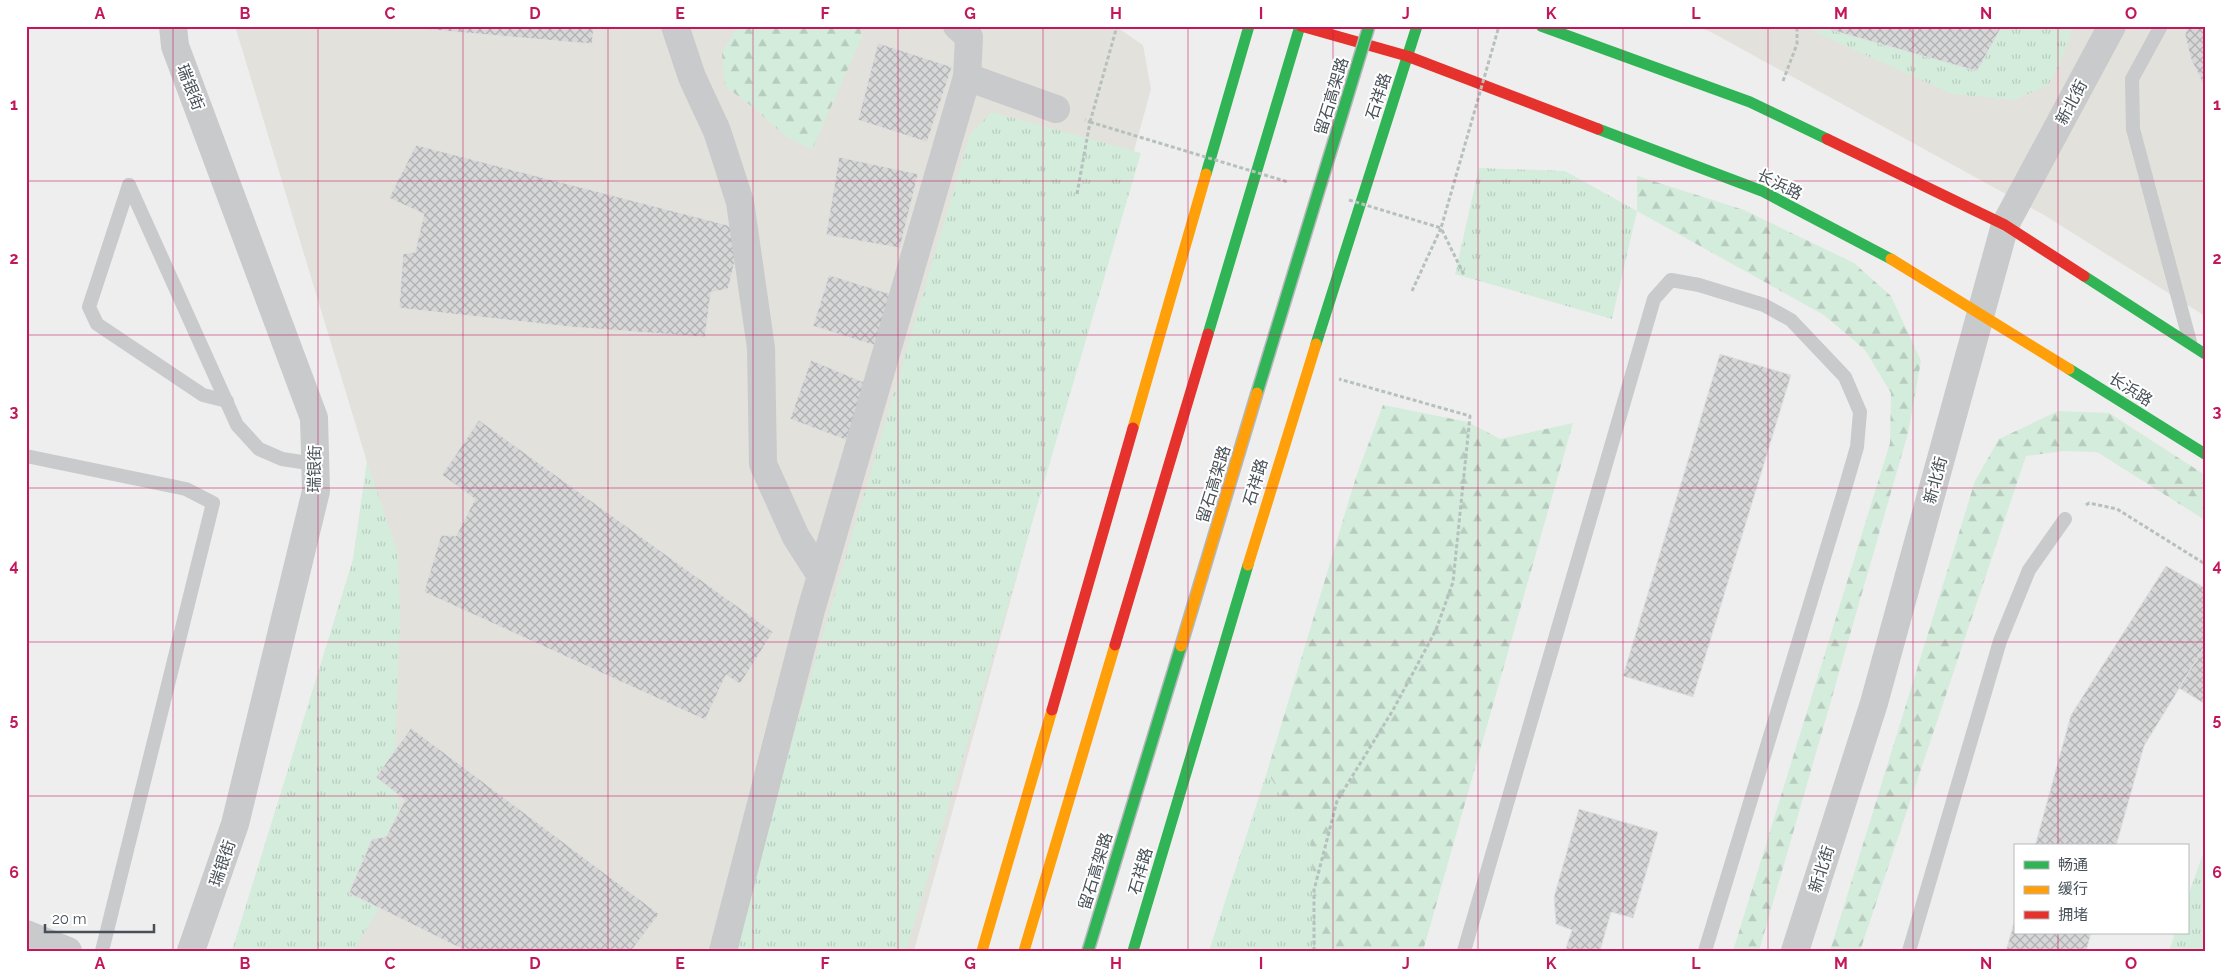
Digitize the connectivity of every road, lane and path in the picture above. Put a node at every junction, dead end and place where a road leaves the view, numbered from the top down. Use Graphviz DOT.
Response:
graph roads {
  1 [pos="173,26"];
  2 [pos="675,26"];
  3 [pos="957,26"];
  4 [pos="1117,26"];
  5 [pos="1249,26"];
  6 [pos="1301,26"];
  7 [pos="1369,26"];
  8 [pos="1417,26"];
  9 [pos="1541,26"];
  10 [pos="1797,26"];
  11 [pos="2112,26"];
  12 [pos="2161,26"];
  13 [pos="1407,56"];
  14 [pos="967,77"];
  15 [pos="1056,109"];
  16 [pos="1771,112"];
  17 [pos="1090,122"];
  18 [pos="1077,194"];
  19 [pos="2005,225"];
  20 [pos="1464,275"];
  21 [pos="1412,291"];
  22 [pos="1981,313"];
  23 [pos="2190,345"];
  24 [pos="2205,354"];
  25 [pos="1308,370"];
  26 [pos="227,401"];
  27 [pos="2205,454"];
  28 [pos="26,456"];
  29 [pos="315,464"];
  30 [pos="2064,519"];
  31 [pos="2205,564"];
  32 [pos="821,576"];
  33 [pos="26,934"];
  34 [pos="68,951"];
  35 [pos="102,951"];
  36 [pos="191,951"];
  37 [pos="723,951"];
  38 [pos="982,951"];
  39 [pos="1024,951"];
  40 [pos="1088,951"];
  41 [pos="1133,951"];
  42 [pos="1314,951"];
  43 [pos="1464,951"];
  44 [pos="1706,951"];
  45 [pos="1795,951"];
  46 [pos="1910,951"];
  1 -- 29 [label="street, 瑞银街"];
  2 -- 32 [label="street"];
  3 -- 14 [label="street"];
  4 -- 17 [label="path"];
  5 -- 38 [label="main road"];
  6 -- 13 [label="main road, 长浜路"];
  6 -- 39 [label="main road"];
  7 -- 40 [label="main road, 留石高架路, bridge"];
  8 -- 13 [label="main road, 石祥路"];
  9 -- 16 [label="main road"];
  10 -- 16 [label="path"];
  11 -- 19 [label="street, 新北街"];
  12 -- 23 [label="lane"];
  13 -- 22 [label="main road, 长浜路"];
  13 -- 25 [label="main road, 石祥路"];
  14 -- 15 [label="street"];
  14 -- 32 [label="street"];
  15 -- 17 [label="path"];
  16 -- 19 [label="main road"];
  17 -- 18 [label="path"];
  19 -- 22 [label="street, 新北街"];
  19 -- 23 [label="main road"];
  20 -- 21 [label="path"];
  22 -- 27 [label="main road, 长浜路"];
  22 -- 45 [label="street, 新北街"];
  23 -- 24 [label="main road"];
  25 -- 41 [label="main road, 石祥路"];
  25 -- 42 [label="path"];
  26 -- 26 [label="lane"];
  26 -- 29 [label="lane"];
  28 -- 35 [label="lane"];
  29 -- 36 [label="street, 瑞银街"];
  30 -- 31 [label="path"];
  30 -- 46 [label="lane"];
  32 -- 37 [label="street"];
  33 -- 34 [label="street"];
  43 -- 44 [label="lane"];
}
